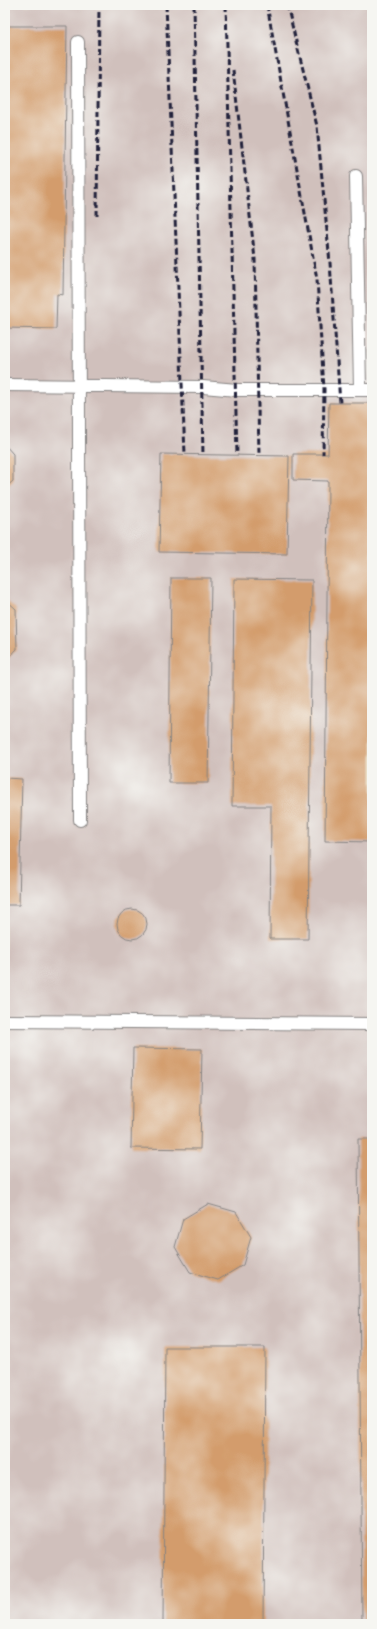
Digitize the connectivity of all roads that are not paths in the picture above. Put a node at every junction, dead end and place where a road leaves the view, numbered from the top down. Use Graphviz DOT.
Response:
graph roads {
  1 [pos="78,42"];
  2 [pos="356,176"];
  3 [pos="5,385"];
  4 [pos="78,386"];
  5 [pos="366,390"];
  6 [pos="80,820"];
  7 [pos="5,1021"];
  8 [pos="372,1024"];
  1 -- 4 [label="lane"];
  2 -- 5 [label="lane"];
  3 -- 4 [label="lane"];
  4 -- 5 [label="lane"];
  4 -- 6 [label="lane"];
  7 -- 8 [label="lane"];
}
